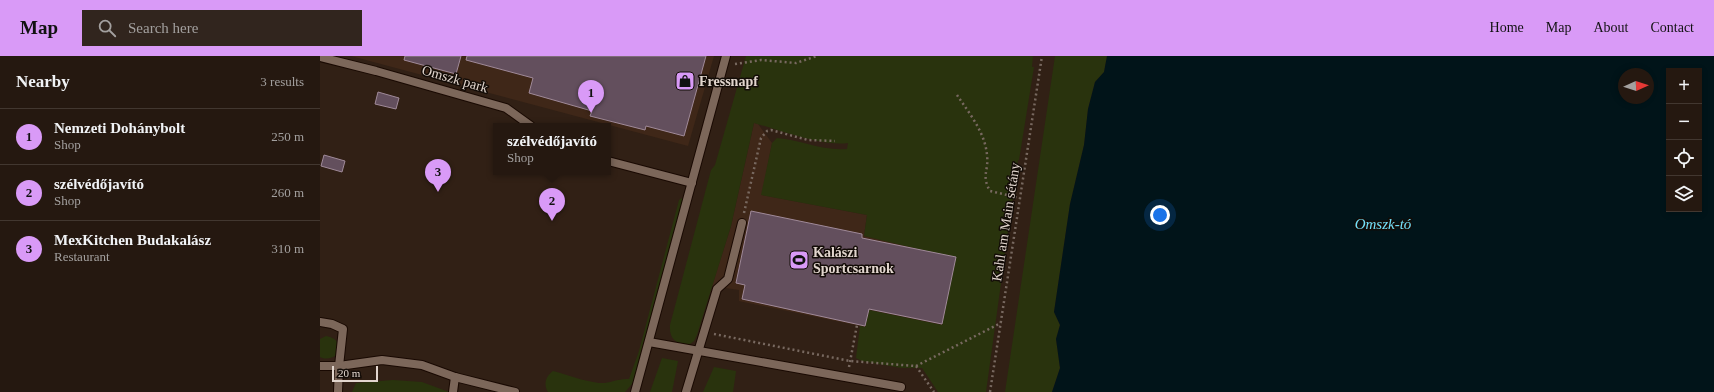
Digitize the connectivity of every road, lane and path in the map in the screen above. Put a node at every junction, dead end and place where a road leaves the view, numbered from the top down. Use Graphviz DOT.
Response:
graph roads {
  1 [pos="817,56"];
  2 [pos="1042,56"];
  3 [pos="320,57"];
  4 [pos="725,59"];
  5 [pos="957,95"];
  6 [pos="527,123"];
  7 [pos="835,141"];
  8 [pos="611,162"];
  9 [pos="692,183"];
  10 [pos="1020,198"];
  11 [pos="742,223"];
  12 [pos="320,322"];
  13 [pos="1000,323"];
  14 [pos="857,325"];
  15 [pos="704,332"];
  16 [pos="649,342"];
  17 [pos="698,352"];
  18 [pos="320,361"];
  19 [pos="850,361"];
  20 [pos="320,366"];
  21 [pos="338,366"];
  22 [pos="916,366"];
  23 [pos="455,377"];
  24 [pos="848,378"];
  25 [pos="901,387"];
  26 [pos="338,392"];
  27 [pos="454,392"];
  28 [pos="515,392"];
  29 [pos="635,392"];
  30 [pos="686,392"];
  31 [pos="934,392"];
  32 [pos="990,392"];
  1 -- 4 [label="path"];
  2 -- 10 [label="path, Kahl am Main sétány"];
  3 -- 6 [label="lane, Omszk park"];
  4 -- 9 [label="lane"];
  5 -- 10 [label="path"];
  7 -- 11 [label="path"];
  8 -- 9 [label="lane"];
  9 -- 16 [label="lane"];
  10 -- 13 [label="path, Kahl am Main sétány"];
  11 -- 15 [label="lane"];
  12 -- 21 [label="lane"];
  13 -- 22 [label="path"];
  13 -- 32 [label="path, Kahl am Main sétány"];
  14 -- 19 [label="path"];
  15 -- 17 [label="lane"];
  15 -- 19 [label="path"];
  16 -- 17 [label="lane"];
  16 -- 29 [label="lane"];
  17 -- 24 [label="lane"];
  17 -- 30 [label="lane"];
  18 -- 21 [label="lane"];
  19 -- 22 [label="path"];
  19 -- 24 [label="path"];
  20 -- 21 [label="lane"];
  21 -- 23 [label="lane"];
  21 -- 26 [label="lane"];
  22 -- 31 [label="path"];
  23 -- 27 [label="lane"];
  23 -- 28 [label="lane"];
  24 -- 25 [label="lane"];
}
